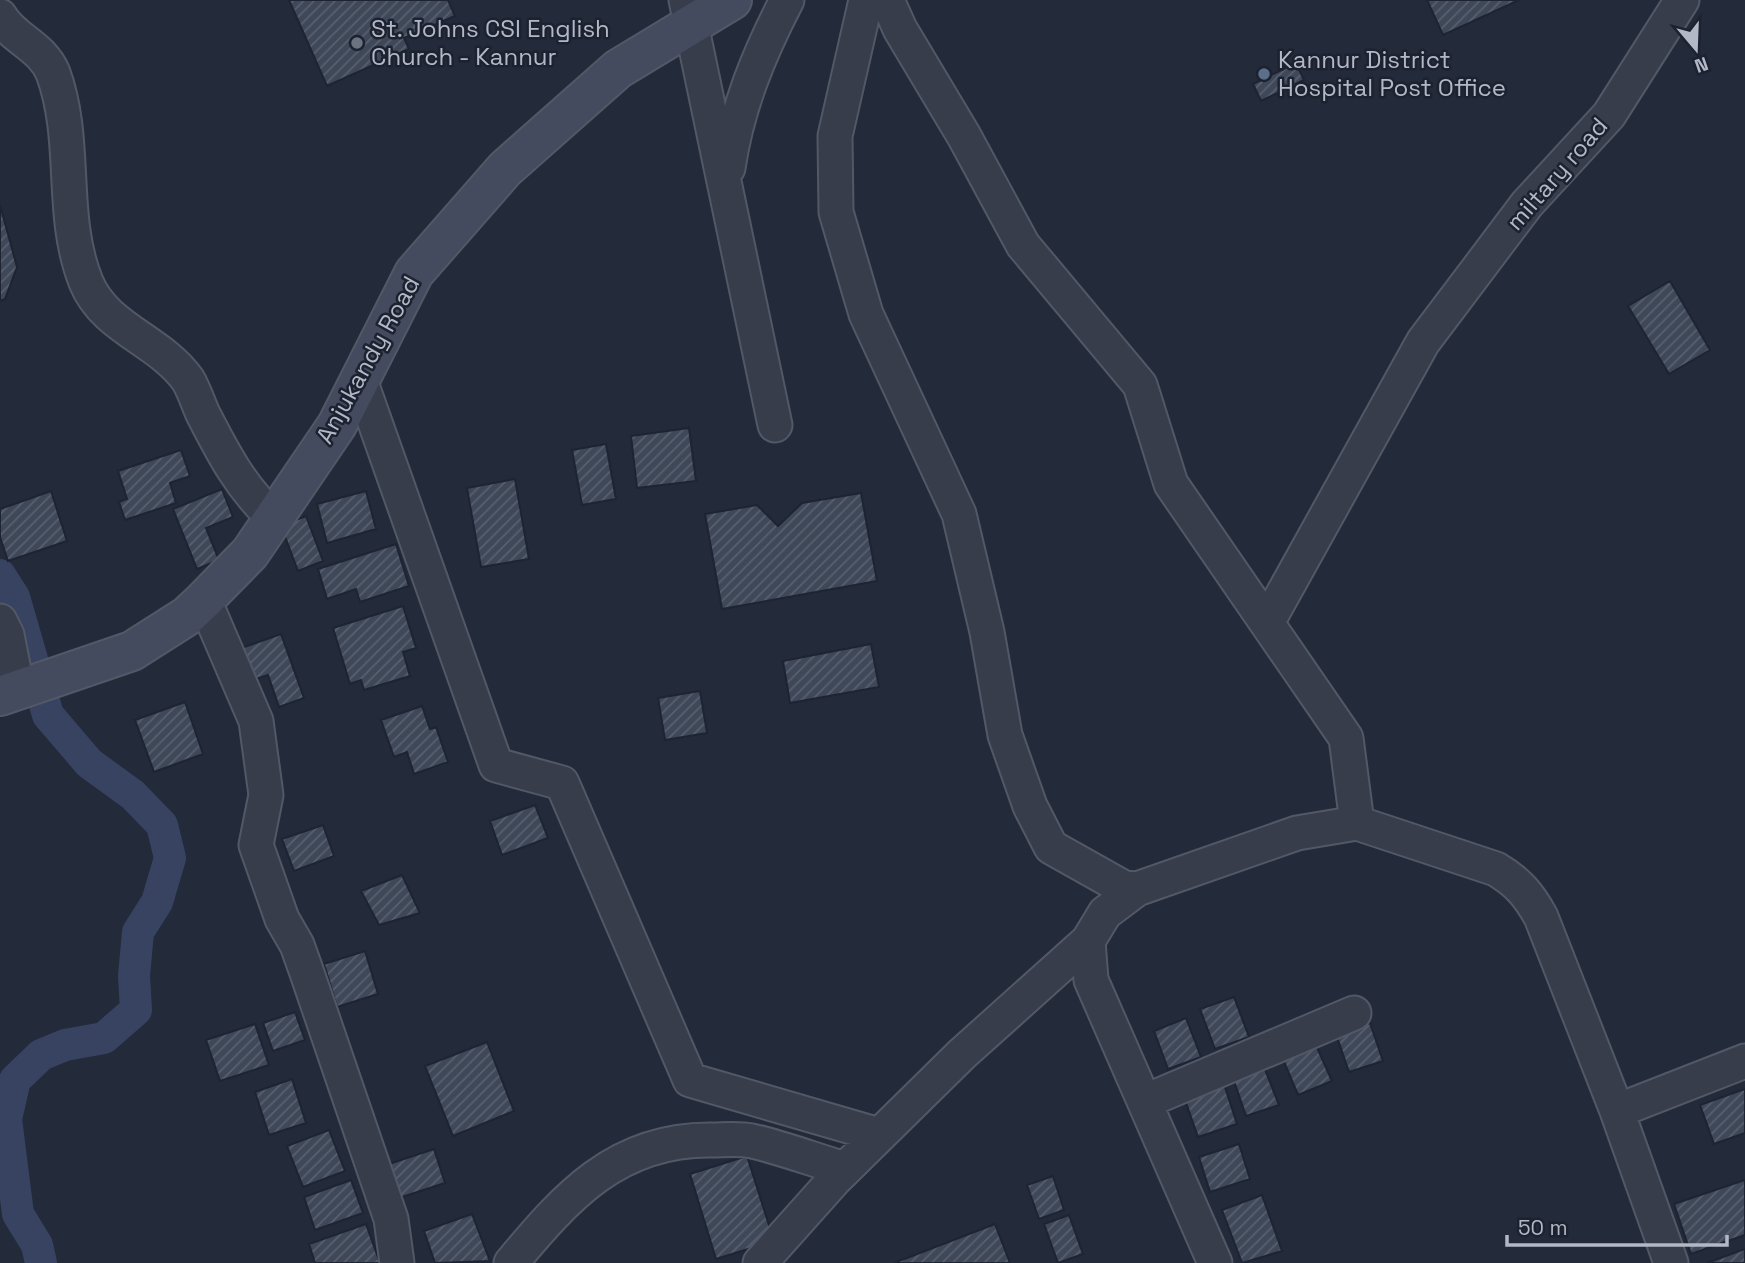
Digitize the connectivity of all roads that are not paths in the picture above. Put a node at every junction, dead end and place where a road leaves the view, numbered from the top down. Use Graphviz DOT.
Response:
graph roads {
  1 [pos="732,0"];
  2 [pos="788,0"];
  3 [pos="866,0"];
  4 [pos="887,0"];
  5 [pos="1682,0"];
  6 [pos="688,12"];
  7 [pos="0,16"];
  8 [pos="724,188"];
  9 [pos="360,380"];
  10 [pos="775,425"];
  11 [pos="274,518"];
  12 [pos="204,600"];
  13 [pos="0,621"];
  14 [pos="1268,621"];
  15 [pos="9,694"];
  16 [pos="1357,822"];
  17 [pos="1137,889"];
  18 [pos="1088,942"];
  19 [pos="1354,1013"];
  20 [pos="1745,1061"];
  21 [pos="1146,1101"];
  22 [pos="1617,1111"];
  23 [pos="879,1135"];
  24 [pos="845,1169"];
  25 [pos="397,1263"];
  26 [pos="511,1263"];
  27 [pos="760,1263"];
  28 [pos="1215,1263"];
  29 [pos="1671,1263"];
  1 -- 6 [label="street, Anjukandy Road"];
  2 -- 8 [label="street"];
  3 -- 17 [label="street"];
  4 -- 14 [label="street"];
  5 -- 14 [label="street, miltary road"];
  6 -- 8 [label="street"];
  6 -- 9 [label="street, Anjukandy Road"];
  7 -- 11 [label="street"];
  8 -- 10 [label="street"];
  9 -- 11 [label="street, Anjukandy Road"];
  9 -- 23 [label="street"];
  11 -- 12 [label="street, Anjukandy Road"];
  12 -- 15 [label="street, Anjukandy Road"];
  12 -- 25 [label="street"];
  13 -- 15 [label="street"];
  14 -- 16 [label="street"];
  16 -- 17 [label="street"];
  16 -- 22 [label="street"];
  17 -- 18 [label="street"];
  18 -- 21 [label="street"];
  18 -- 23 [label="street"];
  19 -- 21 [label="street"];
  20 -- 22 [label="street"];
  21 -- 28 [label="street"];
  22 -- 29 [label="street"];
  23 -- 24 [label="street"];
  24 -- 26 [label="street"];
  24 -- 27 [label="street"];
}
